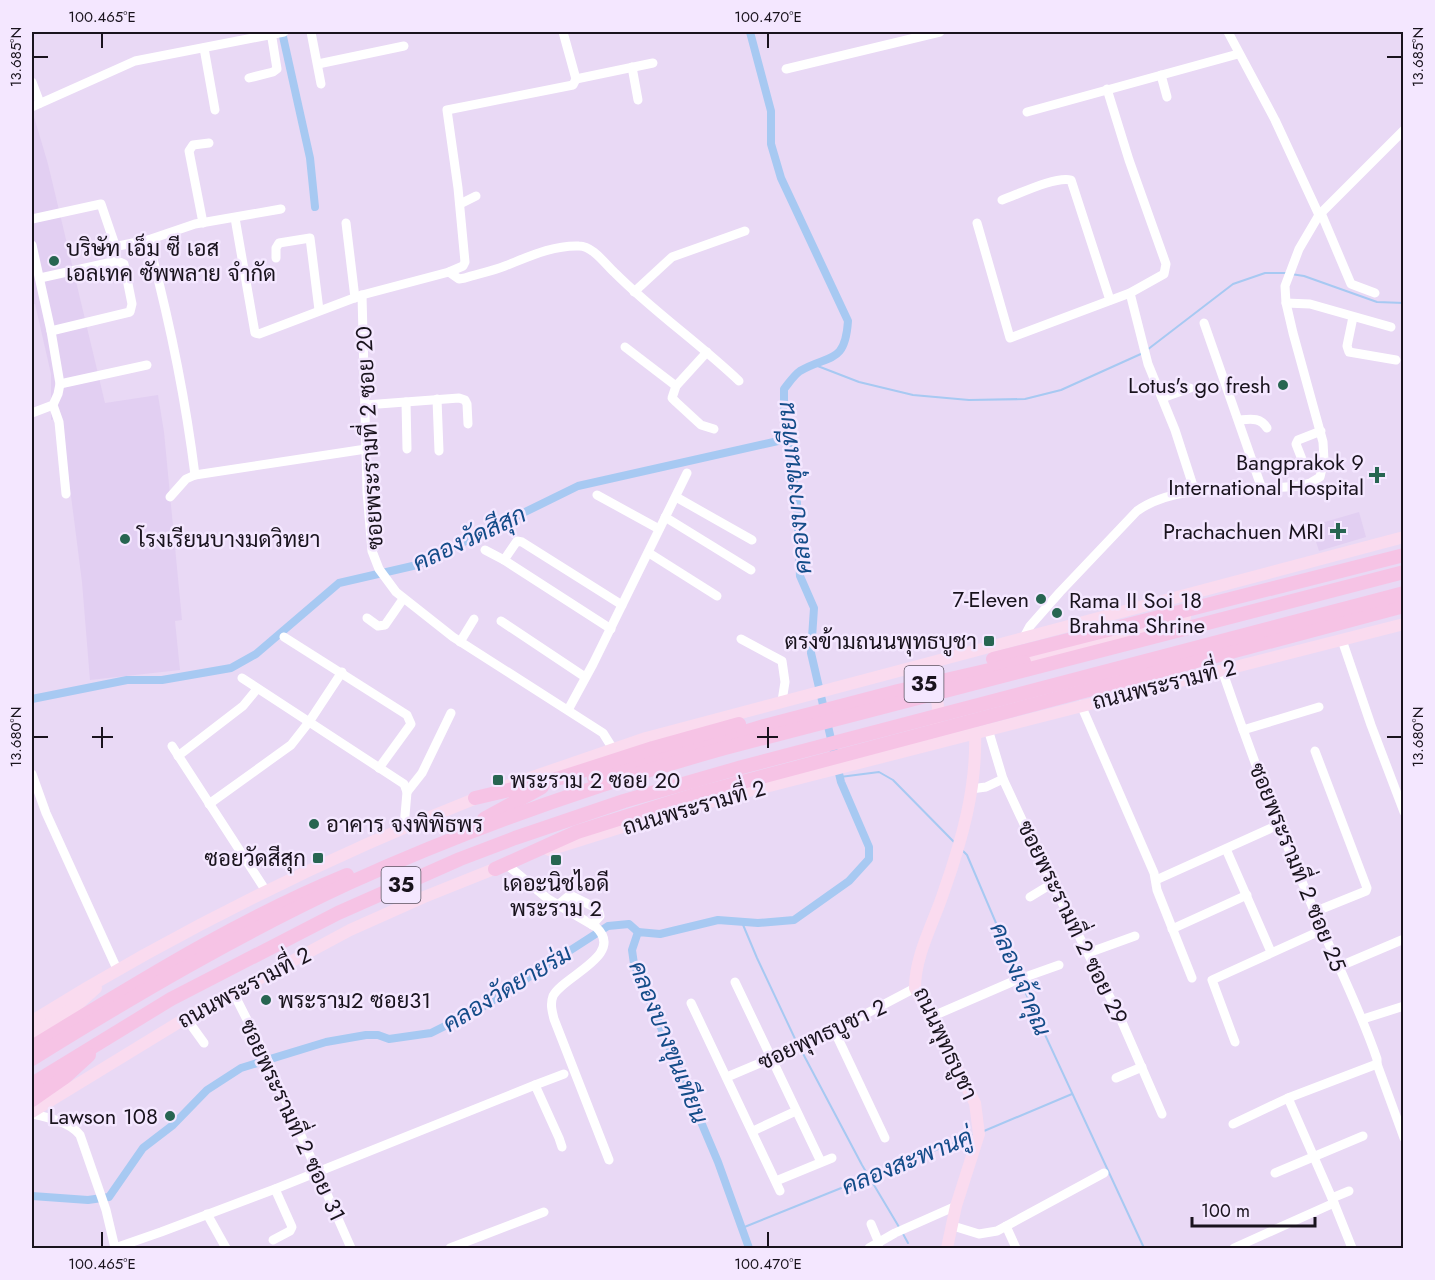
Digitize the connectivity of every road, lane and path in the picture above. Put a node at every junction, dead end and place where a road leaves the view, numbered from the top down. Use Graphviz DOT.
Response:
graph roads {
  1 [pos="311,32"];
  2 [pos="563,32"];
  3 [pos="940,32"];
  4 [pos="1228,32"];
  5 [pos="276,33"];
  6 [pos="930,33"];
  7 [pos="404,46"];
  8 [pos="204,48"];
  9 [pos="1238,54"];
  10 [pos="652,63"];
  11 [pos="318,64"];
  12 [pos="632,67"];
  13 [pos="786,69"];
  14 [pos="1161,75"];
  15 [pos="249,78"];
  16 [pos="576,79"];
  17 [pos="32,82"];
  18 [pos="321,84"];
  19 [pos="1107,89"];
  20 [pos="1167,97"];
  21 [pos="638,100"];
  22 [pos="36,105"];
  23 [pos="215,110"];
  24 [pos="1027,112"];
  25 [pos="1404,130"];
  26 [pos="209,143"];
  27 [pos="476,196"];
  28 [pos="1002,200"];
  29 [pos="460,204"];
  30 [pos="280,208"];
  31 [pos="1320,214"];
  32 [pos="235,218"];
  33 [pos="32,219"];
  34 [pos="203,223"];
  35 [pos="346,223"];
  36 [pos="978,223"];
  37 [pos="745,231"];
  38 [pos="148,240"];
  39 [pos="32,245"];
  40 [pos="276,258"];
  41 [pos="449,272"];
  42 [pos="40,278"];
  43 [pos="634,292"];
  44 [pos="1130,293"];
  45 [pos="1375,293"];
  46 [pos="358,296"];
  47 [pos="1110,300"];
  48 [pos="1286,303"];
  49 [pos="320,310"];
  50 [pos="1353,317"];
  51 [pos="1204,323"];
  52 [pos="1391,327"];
  53 [pos="51,331"];
  54 [pos="625,347"];
  55 [pos="707,352"];
  56 [pos="1396,360"];
  57 [pos="147,365"];
  58 [pos="739,381"];
  59 [pos="60,384"];
  60 [pos="676,386"];
  61 [pos="1190,388"];
  62 [pos="1162,398"];
  63 [pos="437,399"];
  64 [pos="406,402"];
  65 [pos="53,405"];
  66 [pos="365,405"];
  67 [pos="32,413"];
  68 [pos="1239,420"];
  69 [pos="468,424"];
  70 [pos="1267,428"];
  71 [pos="714,429"];
  72 [pos="1321,430"];
  73 [pos="366,449"];
  74 [pos="407,449"];
  75 [pos="439,451"];
  76 [pos="1305,467"];
  77 [pos="687,473"];
  78 [pos="195,475"];
  79 [pos="1262,489"];
  80 [pos="1196,492"];
  81 [pos="66,494"];
  82 [pos="597,495"];
  83 [pos="170,497"];
  84 [pos="676,497"];
  85 [pos="665,517"];
  86 [pos="659,530"];
  87 [pos="1404,537"];
  88 [pos="752,540"];
  89 [pos="485,550"];
  90 [pos="649,553"];
  91 [pos="1404,555"];
  92 [pos="504,560"];
  93 [pos="1404,565"];
  94 [pos="751,570"];
  95 [pos="1404,572"];
  96 [pos="1404,591"];
  97 [pos="717,596"];
  98 [pos="403,599"];
  99 [pos="622,605"];
  100 [pos="1404,605"];
  101 [pos="367,618"];
  102 [pos="474,619"];
  103 [pos="501,621"];
  104 [pos="1404,624"];
  105 [pos="611,629"];
  106 [pos="284,637"];
  107 [pos="741,639"];
  108 [pos="1023,639"];
  109 [pos="1342,640"];
  110 [pos="460,642"];
  111 [pos="989,669"];
  112 [pos="1222,670"];
  113 [pos="342,672"];
  114 [pos="585,677"];
  115 [pos="242,678"];
  116 [pos="913,680"];
  117 [pos="257,689"];
  118 [pos="786,700"];
  119 [pos="993,702"];
  120 [pos="1081,705"];
  121 [pos="1318,707"];
  122 [pos="568,710"];
  123 [pos="451,713"];
  124 [pos="309,722"];
  125 [pos="988,729"];
  126 [pos="1243,730"];
  127 [pos="926,733"];
  128 [pos="975,733"];
  129 [pos="172,746"];
  130 [pos="613,749"];
  131 [pos="1315,751"];
  132 [pos="178,756"];
  133 [pos="379,768"];
  134 [pos="32,774"];
  135 [pos="560,778"];
  136 [pos="1003,779"];
  137 [pos="971,789"];
  138 [pos="407,792"];
  139 [pos="475,798"];
  140 [pos="209,804"];
  141 [pos="1404,812"];
  142 [pos="484,819"];
  143 [pos="1278,825"];
  144 [pos="404,827"];
  145 [pos="577,832"];
  146 [pos="488,848"];
  147 [pos="1226,849"];
  148 [pos="500,867"];
  149 [pos="1156,880"];
  150 [pos="1053,883"];
  151 [pos="266,891"];
  152 [pos="1247,895"];
  153 [pos="1030,897"];
  154 [pos="558,905"];
  155 [pos="1314,912"];
  156 [pos="594,926"];
  157 [pos="1172,929"];
  158 [pos="1322,930"];
  159 [pos="1135,936"];
  160 [pos="1404,939"];
  161 [pos="1271,952"];
  162 [pos="1088,953"];
  163 [pos="1059,965"];
  164 [pos="1338,967"];
  165 [pos="117,969"];
  166 [pos="1192,978"];
  167 [pos="735,982"];
  168 [pos="915,988"];
  169 [pos="233,992"];
  170 [pos="691,1003"];
  171 [pos="1404,1006"];
  172 [pos="931,1017"];
  173 [pos="186,1018"];
  174 [pos="1363,1019"];
  175 [pos="32,1021"];
  176 [pos="834,1030"];
  177 [pos="32,1035"];
  178 [pos="108,1037"];
  179 [pos="1235,1042"];
  180 [pos="204,1043"];
  181 [pos="32,1047"];
  182 [pos="773,1058"];
  183 [pos="32,1059"];
  184 [pos="1377,1064"];
  185 [pos="1142,1067"];
  186 [pos="564,1074"];
  187 [pos="728,1077"];
  188 [pos="32,1078"];
  189 [pos="1116,1078"];
  190 [pos="32,1084"];
  191 [pos="535,1085"];
  192 [pos="57,1096"];
  193 [pos="1287,1098"];
  194 [pos="32,1100"];
  195 [pos="32,1106"];
  196 [pos="796,1111"];
  197 [pos="32,1113"];
  198 [pos="1162,1114"];
  199 [pos="1233,1124"];
  200 [pos="753,1131"];
  201 [pos="1363,1136"];
  202 [pos="885,1138"];
  203 [pos="1404,1138"];
  204 [pos="562,1147"];
  205 [pos="1314,1157"];
  206 [pos="831,1158"];
  207 [pos="609,1160"];
  208 [pos="821,1162"];
  209 [pos="318,1172"];
  210 [pos="1104,1173"];
  211 [pos="1275,1173"];
  212 [pos="776,1181"];
  213 [pos="275,1189"];
  214 [pos="780,1191"];
  215 [pos="1349,1191"];
  216 [pos="1333,1201"];
  217 [pos="956,1206"];
  218 [pos="544,1212"];
  219 [pos="207,1214"];
  220 [pos="871,1224"];
  221 [pos="953,1226"];
  222 [pos="1006,1226"];
  223 [pos="273,1240"];
  224 [pos="879,1243"];
  225 [pos="115,1248"];
  226 [pos="226,1248"];
  227 [pos="351,1248"];
  228 [pos="450,1248"];
  229 [pos="869,1248"];
  230 [pos="947,1248"];
  231 [pos="1016,1248"];
  232 [pos="1234,1248"];
  233 [pos="1352,1248"];
  1 -- 11 [label="street"];
  2 -- 16 [label="street"];
  3 -- 6 [label="street"];
  4 -- 9 [label="street"];
  5 -- 8 [label="street"];
  5 -- 15 [label="street"];
  6 -- 13 [label="street"];
  7 -- 11 [label="street"];
  8 -- 22 [label="street"];
  8 -- 23 [label="street"];
  9 -- 14 [label="street"];
  9 -- 31 [label="street"];
  10 -- 12 [label="street"];
  11 -- 18 [label="street"];
  12 -- 16 [label="street"];
  12 -- 21 [label="street"];
  14 -- 19 [label="street"];
  14 -- 20 [label="street"];
  16 -- 29 [label="street"];
  17 -- 22 [label="street"];
  19 -- 24 [label="street"];
  19 -- 44 [label="street"];
  25 -- 31 [label="street"];
  26 -- 34 [label="street"];
  27 -- 29 [label="street"];
  28 -- 47 [label="street"];
  29 -- 41 [label="street"];
  30 -- 32 [label="street"];
  31 -- 45 [label="street"];
  31 -- 48 [label="street"];
  32 -- 34 [label="street"];
  32 -- 49 [label="street"];
  33 -- 38 [label="street"];
  34 -- 38 [label="street"];
  35 -- 46 [label="street, ซอยพระรามที่ 2 ซอย 20"];
  36 -- 47 [label="street"];
  37 -- 43 [label="street"];
  38 -- 78 [label="street"];
  39 -- 42 [label="street"];
  40 -- 49 [label="street"];
  41 -- 43 [label="street"];
  41 -- 46 [label="street"];
  42 -- 53 [label="street"];
  42 -- 53 [label="street"];
  43 -- 55 [label="street"];
  44 -- 47 [label="street"];
  44 -- 62 [label="street"];
  46 -- 49 [label="street"];
  46 -- 66 [label="street, ซอยพระรามที่ 2 ซอย 20"];
  48 -- 50 [label="street"];
  48 -- 72 [label="street"];
  50 -- 52 [label="street"];
  50 -- 56 [label="street"];
  51 -- 68 [label="street"];
  53 -- 59 [label="street"];
  54 -- 60 [label="street"];
  55 -- 58 [label="street"];
  55 -- 60 [label="street"];
  57 -- 59 [label="street"];
  59 -- 65 [label="street"];
  60 -- 71 [label="street"];
  61 -- 62 [label="street"];
  62 -- 80 [label="street"];
  63 -- 64 [label="street"];
  63 -- 69 [label="street"];
  63 -- 75 [label="street"];
  64 -- 66 [label="street"];
  64 -- 74 [label="street"];
  65 -- 67 [label="street"];
  65 -- 81 [label="street"];
  66 -- 73 [label="street, ซอยพระรามที่ 2 ซอย 20"];
  68 -- 70 [label="street"];
  68 -- 79 [label="street"];
  72 -- 76 [label="street"];
  72 -- 79 [label="street"];
  73 -- 78 [label="street"];
  73 -- 98 [label="street, ซอยพระรามที่ 2 ซอย 20"];
  77 -- 84 [label="street"];
  78 -- 83 [label="street"];
  79 -- 80 [label="street"];
  80 -- 108 [label="street"];
  82 -- 86 [label="street"];
  84 -- 85 [label="street"];
  84 -- 88 [label="street"];
  85 -- 86 [label="street"];
  85 -- 94 [label="street"];
  86 -- 90 [label="street"];
  87 -- 108 [label="main road, 35"];
  89 -- 92 [label="street"];
  90 -- 97 [label="street"];
  90 -- 99 [label="street"];
  91 -- 111 [label="main road, 35"];
  91 -- 116 [label="highway"];
  92 -- 99 [label="street"];
  92 -- 105 [label="street"];
  93 -- 111 [label="highway"];
  95 -- 183 [label="highway"];
  96 -- 119 [label="highway"];
  96 -- 188 [label="highway"];
  98 -- 101 [label="street"];
  98 -- 110 [label="street, ซอยพระรามที่ 2 ซอย 20"];
  99 -- 105 [label="street"];
  100 -- 119 [label="main road, ถนนพระรามที่ 2 / 35"];
  100 -- 127 [label="highway"];
  102 -- 110 [label="street"];
  103 -- 114 [label="street"];
  104 -- 109 [label="main road, ถนนพระรามที่ 2 / 35"];
  105 -- 114 [label="street"];
  106 -- 113 [label="street"];
  107 -- 118 [label="street"];
  108 -- 118 [label="main road, 35"];
  109 -- 112 [label="main road, ถนนพระรามที่ 2 / 35"];
  109 -- 141 [label="street"];
  110 -- 122 [label="street, ซอยพระรามที่ 2 ซอย 20"];
  111 -- 142 [label="highway, 35"];
  112 -- 120 [label="main road, ถนนพระรามที่ 2 / 35"];
  112 -- 126 [label="street, ซอยพระรามที่ 2 ซอย 25"];
  113 -- 124 [label="street"];
  113 -- 133 [label="street"];
  114 -- 122 [label="street"];
  115 -- 117 [label="street"];
  116 -- 127 [label="main road"];
  116 -- 135 [label="highway"];
  117 -- 124 [label="street"];
  117 -- 132 [label="street"];
  118 -- 130 [label="main road, 35"];
  119 -- 146 [label="highway, ถนนพระรามที่ 2 / 35"];
  120 -- 125 [label="main road, ถนนพระรามที่ 2 / 35"];
  120 -- 149 [label="street"];
  121 -- 126 [label="street"];
  122 -- 130 [label="street, ซอยพระรามที่ 2 ซอย 20"];
  123 -- 138 [label="street"];
  124 -- 133 [label="street"];
  124 -- 140 [label="street"];
  125 -- 128 [label="main road, ถนนพระรามที่ 2 / 35"];
  125 -- 136 [label="street, ซอยพระรามที่ 2 ซอย 29"];
  126 -- 143 [label="street, ซอยพระรามที่ 2 ซอย 25"];
  127 -- 145 [label="highway"];
  128 -- 137 [label="main road, ถนนพุทธบูชา"];
  128 -- 148 [label="main road, ถนนพระรามที่ 2 / 35"];
  129 -- 132 [label="street"];
  130 -- 139 [label="main road, 35"];
  131 -- 155 [label="street"];
  132 -- 140 [label="street"];
  133 -- 138 [label="street"];
  134 -- 165 [label="street"];
  135 -- 139 [label="highway"];
  135 -- 142 [label="highway"];
  136 -- 137 [label="street"];
  136 -- 150 [label="street, ซอยพระรามที่ 2 ซอย 29"];
  137 -- 168 [label="main road, ถนนพุทธบูชา"];
  138 -- 144 [label="street"];
  139 -- 144 [label="main road, 35"];
  140 -- 151 [label="street"];
  142 -- 181 [label="highway, 35"];
  143 -- 147 [label="street"];
  143 -- 155 [label="street, ซอยพระรามที่ 2 ซอย 25"];
  144 -- 151 [label="main road, 35"];
  145 -- 146 [label="highway"];
  145 -- 148 [label="highway"];
  146 -- 178 [label="highway, ถนนพระรามที่ 2 / 35"];
  147 -- 149 [label="street"];
  147 -- 152 [label="street"];
  148 -- 154 [label="street"];
  148 -- 169 [label="main road, ถนนพระรามที่ 2 / 35"];
  149 -- 157 [label="street"];
  150 -- 153 [label="street"];
  150 -- 162 [label="street, ซอยพระรามที่ 2 ซอย 29"];
  151 -- 165 [label="main road, 35"];
  152 -- 157 [label="street"];
  152 -- 161 [label="street"];
  154 -- 156 [label="street"];
  154 -- 156 [label="street"];
  155 -- 158 [label="street, ซอยพระรามที่ 2 ซอย 25"];
  156 -- 207 [label="street"];
  157 -- 166 [label="street"];
  158 -- 161 [label="street"];
  158 -- 164 [label="street, ซอยพระรามที่ 2 ซอย 25"];
  159 -- 162 [label="street"];
  160 -- 164 [label="street"];
  161 -- 179 [label="street"];
  162 -- 185 [label="street, ซอยพระรามที่ 2 ซอย 29"];
  163 -- 172 [label="street"];
  164 -- 174 [label="street, ซอยพระรามที่ 2 ซอย 25"];
  165 -- 175 [label="main road, 35"];
  165 -- 177 [label="main road"];
  167 -- 182 [label="street"];
  168 -- 172 [label="main road, ถนนพุทธบูชา"];
  168 -- 176 [label="street, ซอยพุทธบูชา 2"];
  169 -- 173 [label="main road, ถนนพระรามที่ 2 / 35"];
  169 -- 209 [label="street, ซอยพระรามที่ 2 ซอย 31"];
  170 -- 187 [label="street"];
  171 -- 174 [label="street"];
  172 -- 217 [label="main road, ถนนพุทธบูชา"];
  173 -- 180 [label="street"];
  173 -- 192 [label="main road, ถนนพระรามที่ 2 / 35"];
  174 -- 184 [label="street, ซอยพระรามที่ 2 ซอย 25"];
  176 -- 182 [label="street, ซอยพุทธบูชา 2"];
  176 -- 202 [label="street"];
  178 -- 190 [label="highway, ถนนพระรามที่ 2 / 35"];
  178 -- 194 [label="highway"];
  182 -- 187 [label="street, ซอยพุทธบูชา 2"];
  182 -- 196 [label="street"];
  184 -- 193 [label="street"];
  184 -- 203 [label="street, ซอยพระรามที่ 2 ซอย 25"];
  185 -- 189 [label="street"];
  185 -- 198 [label="street, ซอยพระรามที่ 2 ซอย 29"];
  186 -- 191 [label="street"];
  187 -- 200 [label="street"];
  191 -- 204 [label="street"];
  191 -- 209 [label="street"];
  192 -- 195 [label="main road"];
  192 -- 197 [label="main road, ถนนพระรามที่ 2 / 35"];
  193 -- 199 [label="street"];
  193 -- 205 [label="street"];
  196 -- 200 [label="street"];
  196 -- 208 [label="street"];
  197 -- 225 [label="street"];
  200 -- 212 [label="street"];
  201 -- 205 [label="street"];
  205 -- 211 [label="street"];
  205 -- 216 [label="street"];
  206 -- 208 [label="street"];
  208 -- 212 [label="street"];
  209 -- 213 [label="street"];
  209 -- 227 [label="street, ซอยพระรามที่ 2 ซอย 31"];
  210 -- 222 [label="street"];
  212 -- 214 [label="street"];
  213 -- 219 [label="street"];
  213 -- 223 [label="street"];
  215 -- 216 [label="street"];
  216 -- 232 [label="street"];
  216 -- 233 [label="street"];
  217 -- 221 [label="main road, ถนนพุทธบูชา"];
  217 -- 224 [label="street"];
  218 -- 228 [label="street"];
  219 -- 225 [label="street"];
  219 -- 226 [label="street"];
  220 -- 224 [label="street"];
  221 -- 222 [label="street"];
  221 -- 230 [label="main road, ถนนพุทธบูชา"];
  222 -- 231 [label="street"];
  224 -- 229 [label="street"];
}
